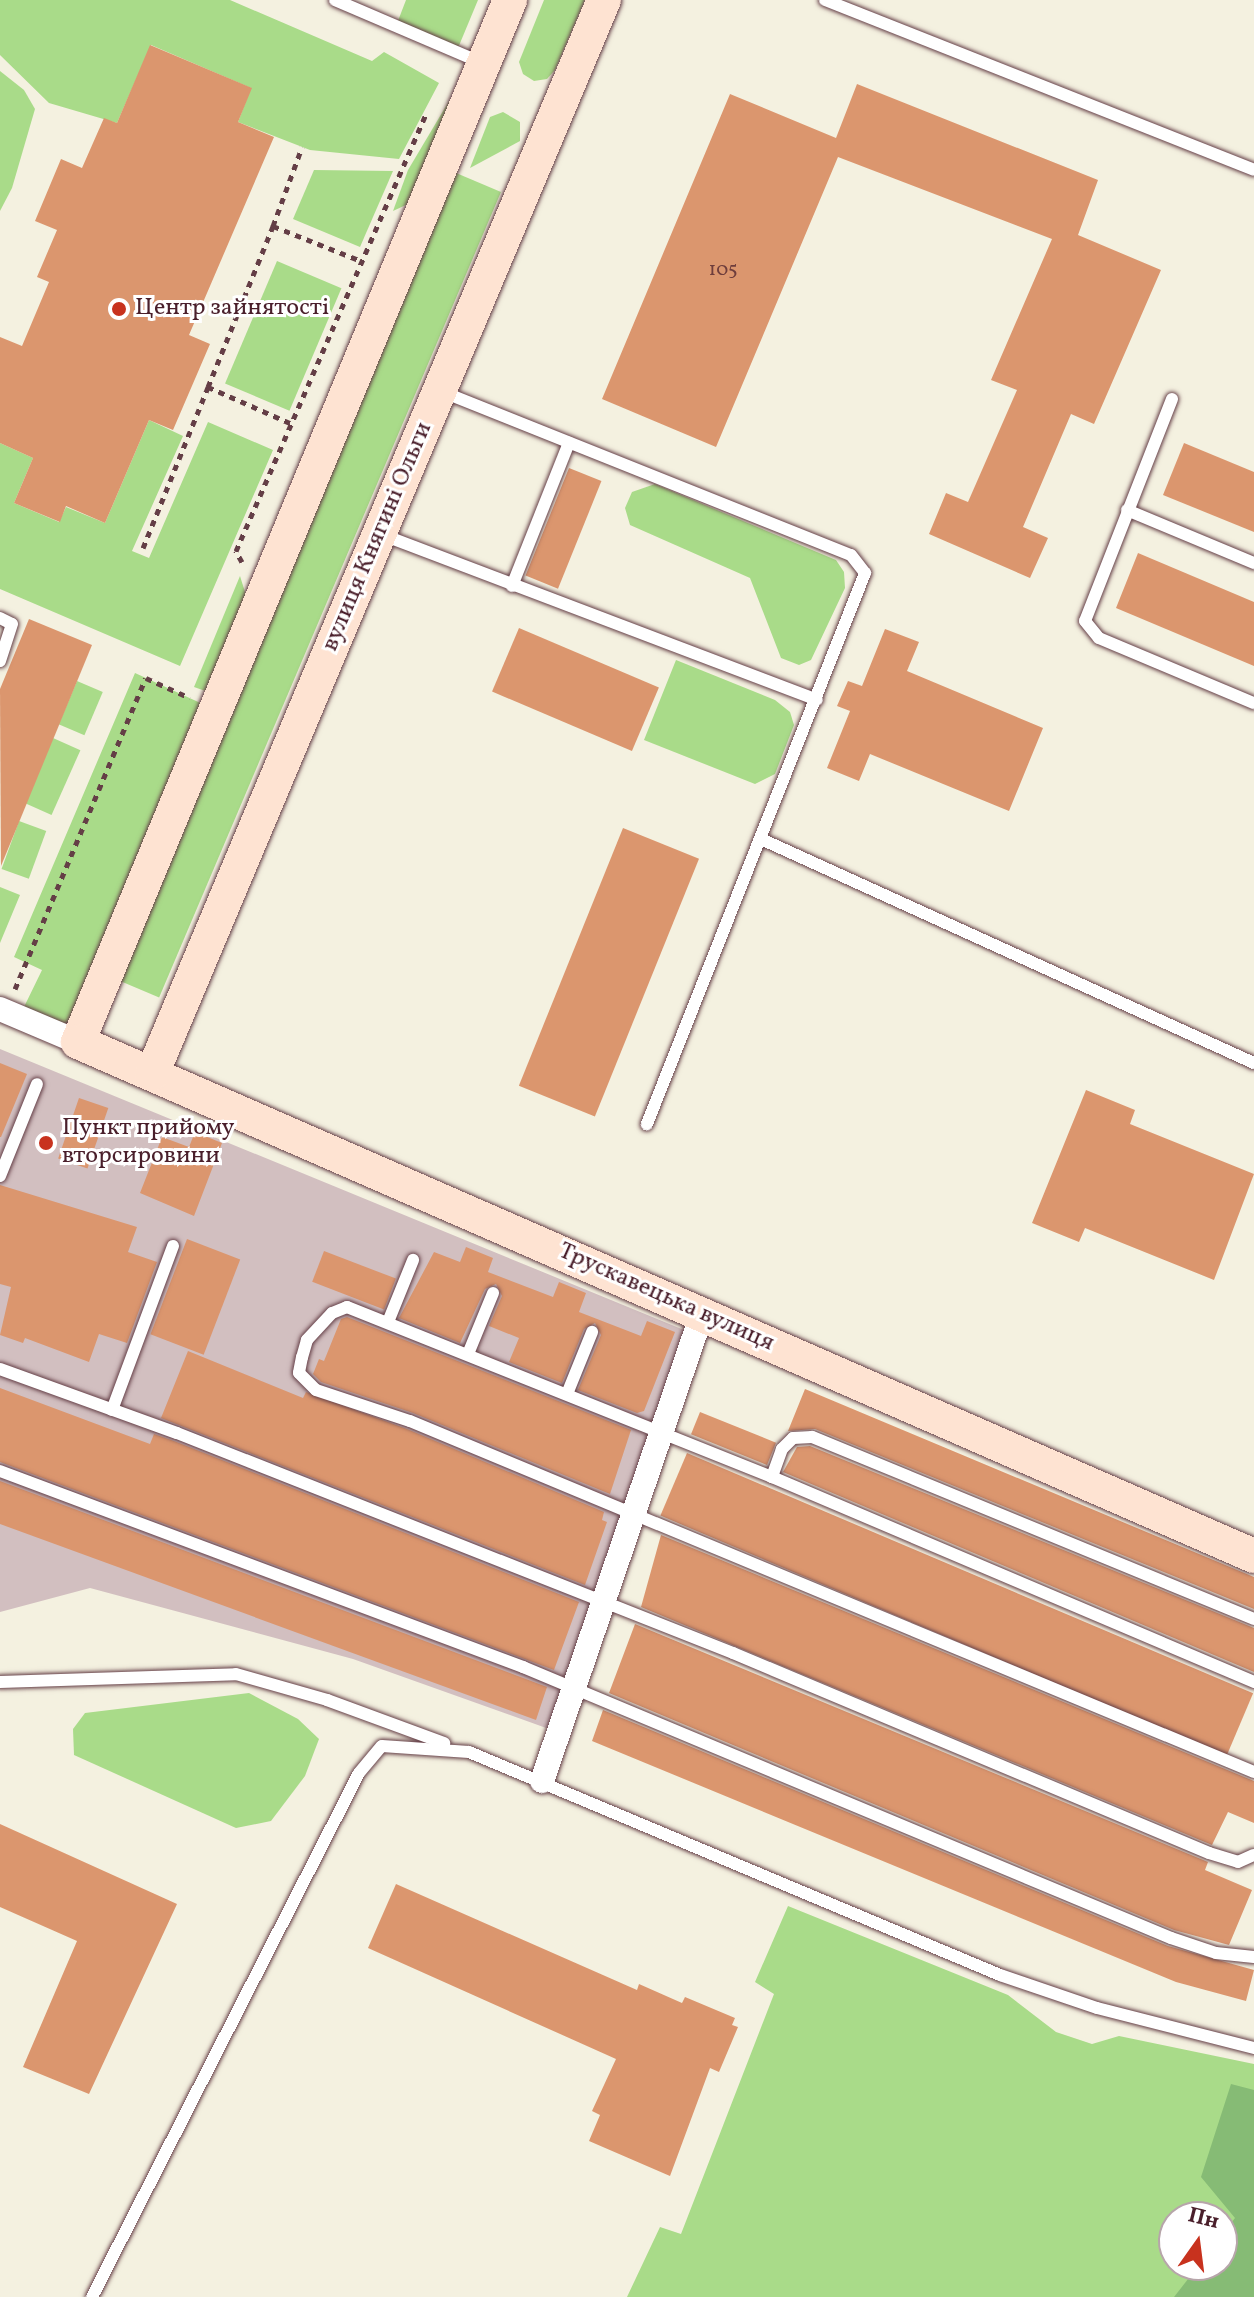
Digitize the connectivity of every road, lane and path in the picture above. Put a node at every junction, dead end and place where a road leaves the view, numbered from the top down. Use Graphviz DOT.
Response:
graph roads {
  1 [pos="335,0"];
  2 [pos="510,0"];
  3 [pos="604,0"];
  4 [pos="825,0"];
  5 [pos="483,64"];
  6 [pos="430,105"];
  7 [pos="302,147"];
  8 [pos="1254,170"];
  9 [pos="273,226"];
  10 [pos="359,260"];
  11 [pos="208,387"];
  12 [pos="440,391"];
  13 [pos="1172,399"];
  14 [pos="290,423"];
  15 [pos="569,443"];
  16 [pos="1127,510"];
  17 [pos="380,533"];
  18 [pos="143,548"];
  19 [pos="1254,563"];
  20 [pos="512,586"];
  21 [pos="262,597"];
  22 [pos="0,618"];
  23 [pos="0,661"];
  24 [pos="817,700"];
  25 [pos="1254,703"];
  26 [pos="202,704"];
  27 [pos="761,839"];
  28 [pos="3,1010"];
  29 [pos="78,1042"];
  30 [pos="1254,1063"];
  31 [pos="152,1074"];
  32 [pos="37,1084"];
  33 [pos="647,1124"];
  34 [pos="0,1176"];
  35 [pos="173,1246"];
  36 [pos="413,1260"];
  37 [pos="493,1293"];
  38 [pos="702,1313"];
  39 [pos="388,1322"];
  40 [pos="592,1332"];
  41 [pos="468,1354"];
  42 [pos="0,1369"];
  43 [pos="567,1394"];
  44 [pos="112,1410"];
  45 [pos="661,1432"];
  46 [pos="0,1471"];
  47 [pos="772,1477"];
  48 [pos="633,1514"];
  49 [pos="1254,1556"];
  50 [pos="603,1601"];
  51 [pos="1254,1619"];
  52 [pos="0,1682"];
  53 [pos="1254,1682"];
  54 [pos="573,1688"];
  55 [pos="469,1752"];
  56 [pos="1254,1772"];
  57 [pos="542,1781"];
  58 [pos="1254,1855"];
  59 [pos="1254,1957"];
  60 [pos="1254,2048"];
  61 [pos="92,2297"];
  1 -- 5 [label="lane"];
  2 -- 5 [label="street"];
  3 -- 12 [label="street, вулиця Княгині Ольги"];
  4 -- 8 [label="lane"];
  5 -- 21 [label="street"];
  6 -- 10 [label="path"];
  7 -- 9 [label="path"];
  9 -- 10 [label="path"];
  9 -- 11 [label="path"];
  10 -- 14 [label="path"];
  11 -- 14 [label="path"];
  11 -- 18 [label="path"];
  12 -- 15 [label="lane"];
  12 -- 17 [label="street, вулиця Княгині Ольги"];
  13 -- 16 [label="lane"];
  14 -- 21 [label="path"];
  15 -- 20 [label="lane"];
  15 -- 24 [label="lane"];
  16 -- 19 [label="lane"];
  16 -- 25 [label="lane"];
  17 -- 20 [label="lane"];
  17 -- 31 [label="street, вулиця Княгині Ольги"];
  20 -- 24 [label="lane"];
  21 -- 29 [label="street"];
  22 -- 23 [label="lane"];
  24 -- 27 [label="lane"];
  26 -- 28 [label="path"];
  27 -- 30 [label="lane"];
  27 -- 33 [label="lane"];
  28 -- 29 [label="street"];
  29 -- 31 [label="street, Трускавецька вулиця"];
  31 -- 38 [label="street, Трускавецька вулиця"];
  32 -- 34 [label="lane"];
  35 -- 44 [label="lane"];
  36 -- 39 [label="lane"];
  37 -- 41 [label="lane"];
  38 -- 45 [label="street"];
  38 -- 49 [label="street, Трускавецька вулиця"];
  39 -- 41 [label="lane"];
  39 -- 48 [label="lane"];
  40 -- 43 [label="lane"];
  41 -- 43 [label="lane"];
  42 -- 44 [label="lane"];
  43 -- 45 [label="lane"];
  44 -- 50 [label="lane"];
  45 -- 47 [label="lane"];
  45 -- 48 [label="street"];
  46 -- 54 [label="lane"];
  47 -- 51 [label="lane"];
  47 -- 53 [label="lane"];
  48 -- 50 [label="street"];
  48 -- 56 [label="lane"];
  50 -- 54 [label="street"];
  50 -- 58 [label="lane"];
  52 -- 55 [label="lane"];
  54 -- 57 [label="street"];
  54 -- 59 [label="lane"];
  55 -- 57 [label="lane"];
  55 -- 61 [label="lane"];
  57 -- 60 [label="lane"];
}
